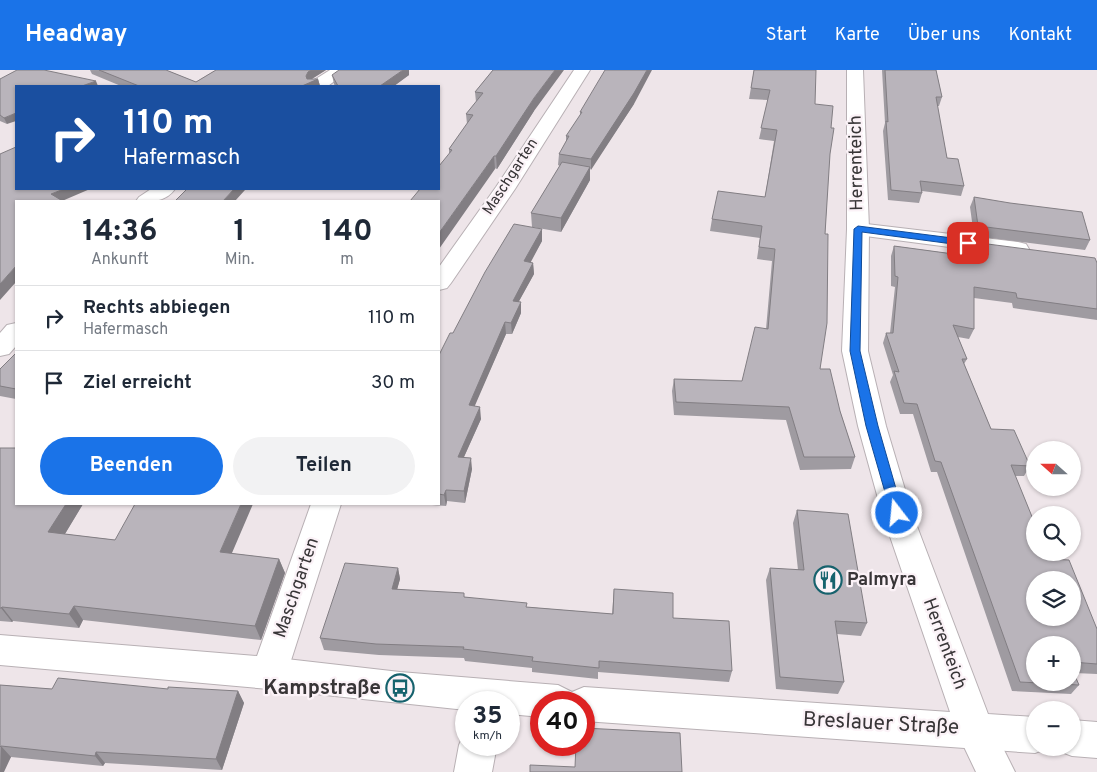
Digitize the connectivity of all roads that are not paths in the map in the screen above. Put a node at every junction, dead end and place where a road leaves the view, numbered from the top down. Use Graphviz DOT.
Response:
graph roads {
  1 [pos="341,70"];
  2 [pos="582,70"];
  3 [pos="855,70"];
  4 [pos="318,85"];
  5 [pos="163,190"];
  6 [pos="148,200"];
  7 [pos="858,229"];
  8 [pos="1040,252"];
  9 [pos="440,282"];
  10 [pos="15,332"];
  11 [pos="0,348"];
  12 [pos="326,505"];
  13 [pos="0,650"];
  14 [pos="269,673"];
  15 [pos="455,696"];
  16 [pos="595,705"];
  17 [pos="975,730"];
  18 [pos="1026,734"];
  19 [pos="1081,739"];
  20 [pos="1097,740"];
  21 [pos="476,756"];
  22 [pos="473,772"];
  23 [pos="996,772"];
  1 -- 4 [label="street"];
  2 -- 9 [label="street, Maschgarten"];
  3 -- 7 [label="street, Herrenteich"];
  5 -- 6 [label="street"];
  7 -- 8 [label="street"];
  7 -- 17 [label="street, Herrenteich"];
  10 -- 11 [label="street"];
  12 -- 14 [label="street, Maschgarten"];
  13 -- 14 [label="street"];
  14 -- 15 [label="street"];
  16 -- 17 [label="street, Breslauer Straße"];
  17 -- 18 [label="street, Breslauer Straße"];
  17 -- 23 [label="street, Herrenteich"];
  19 -- 20 [label="street"];
  21 -- 22 [label="street"];
}
